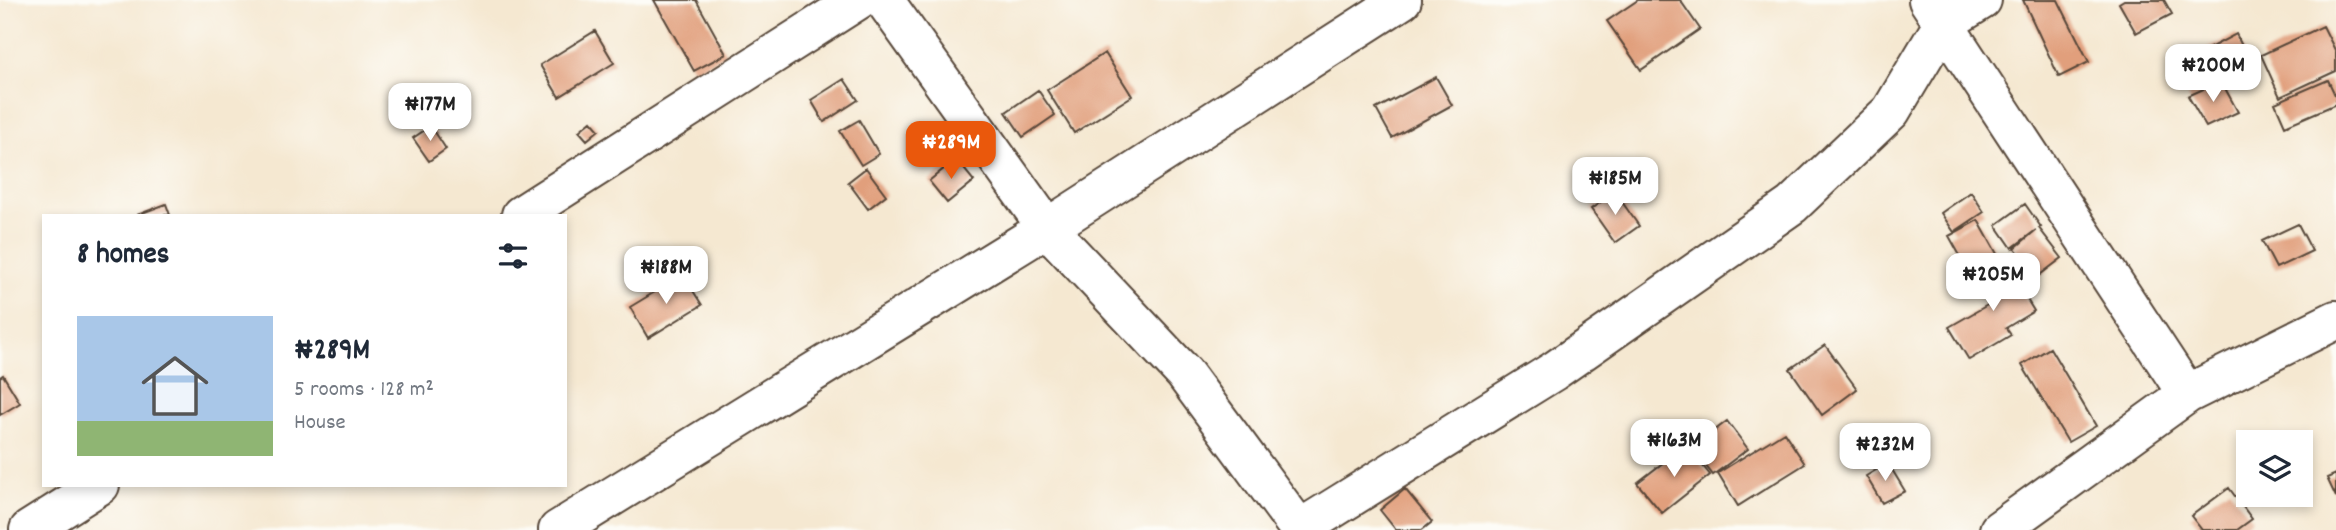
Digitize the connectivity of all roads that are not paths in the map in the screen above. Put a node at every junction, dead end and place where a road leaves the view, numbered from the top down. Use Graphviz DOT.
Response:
graph roads {
  1 [pos="858,0"];
  2 [pos="884,0"];
  3 [pos="1402,0"];
  4 [pos="1982,0"];
  5 [pos="1935,12"];
  6 [pos="523,214"];
  7 [pos="1047,228"];
  8 [pos="2336,320"];
  9 [pos="2187,394"];
  10 [pos="97,487"];
  11 [pos="29,530"];
  12 [pos="558,530"];
  13 [pos="1300,530"];
  14 [pos="1999,530"];
  1 -- 6 [label="street"];
  2 -- 7 [label="street"];
  3 -- 7 [label="street"];
  4 -- 5 [label="street"];
  5 -- 9 [label="street"];
  5 -- 13 [label="street"];
  7 -- 12 [label="street"];
  7 -- 13 [label="street"];
  8 -- 9 [label="street"];
  9 -- 14 [label="street"];
  10 -- 11 [label="street"];
}
